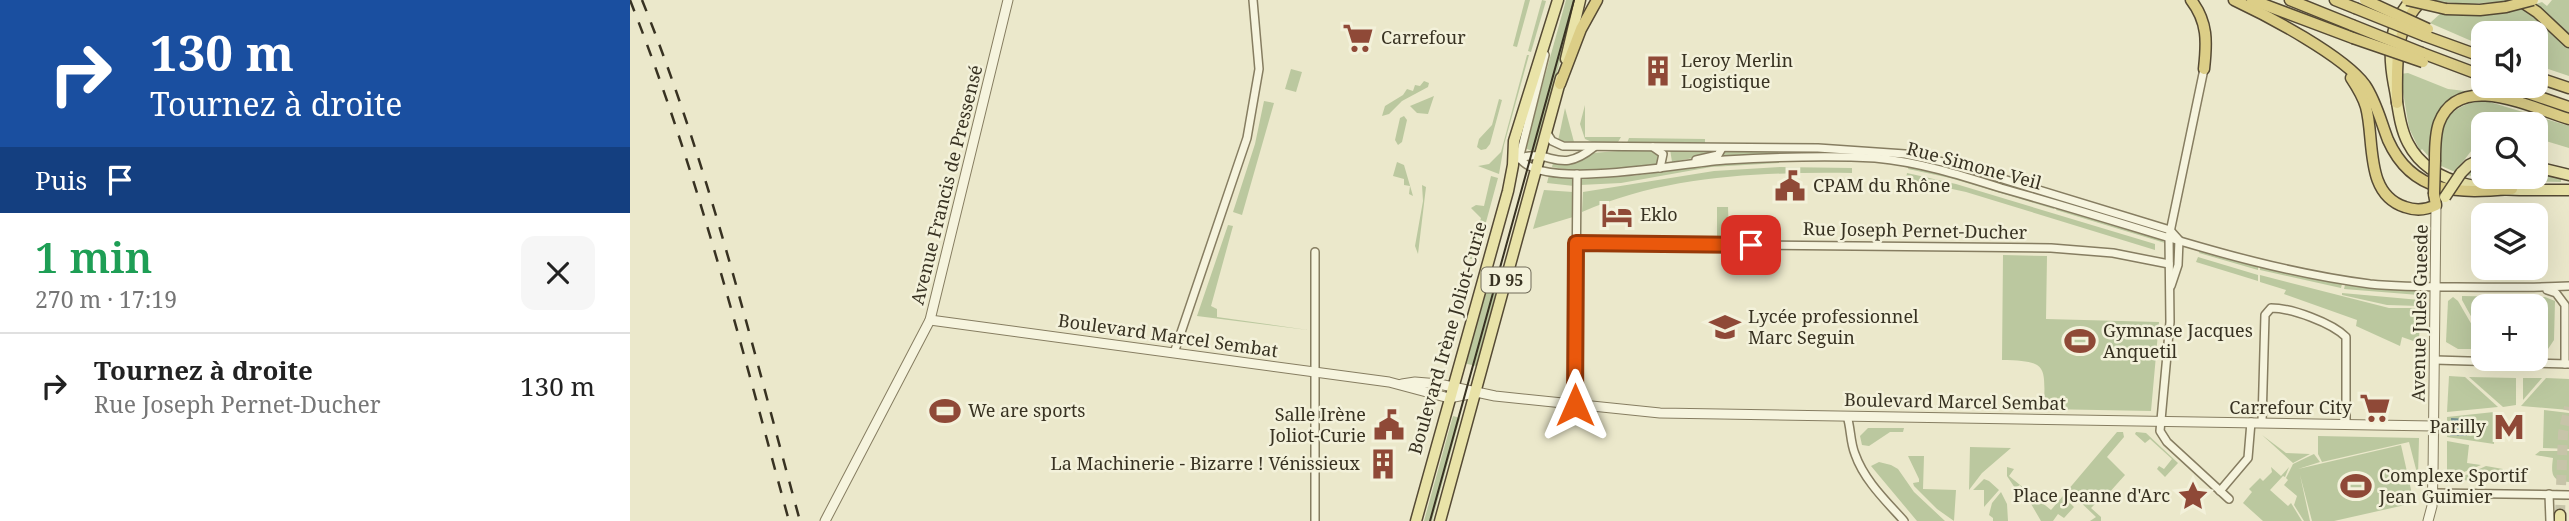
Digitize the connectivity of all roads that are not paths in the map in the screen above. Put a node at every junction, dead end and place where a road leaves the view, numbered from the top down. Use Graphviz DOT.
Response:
graph roads {
  1 [pos="1008,0"];
  2 [pos="1253,0"];
  3 [pos="1558,0"];
  4 [pos="1580,0"];
  5 [pos="1597,0"];
  6 [pos="2191,0"];
  7 [pos="2234,0"];
  8 [pos="2252,0"];
  9 [pos="2290,0"];
  10 [pos="2334,0"];
  11 [pos="2365,0"];
  12 [pos="2423,0"];
  13 [pos="2519,0"];
  14 [pos="2533,0"];
  15 [pos="2407,2"];
  16 [pos="2427,32"];
  17 [pos="2569,42"];
  18 [pos="2321,50"];
  19 [pos="2471,52"];
  20 [pos="2423,57"];
  21 [pos="2204,69"];
  22 [pos="2471,74"];
  23 [pos="2548,81"];
  24 [pos="1559,84"];
  25 [pos="2569,88"];
  26 [pos="2542,98"];
  27 [pos="2397,103"];
  28 [pos="2569,107"];
  29 [pos="2569,120"];
  30 [pos="1547,132"];
  31 [pos="1651,146"];
  32 [pos="1594,147"];
  33 [pos="1721,148"];
  34 [pos="1517,161"];
  35 [pos="1539,162"];
  36 [pos="1682,164"];
  37 [pos="2471,164"];
  38 [pos="1660,168"];
  39 [pos="2548,170"];
  40 [pos="1577,174"];
  41 [pos="2569,175"];
  42 [pos="2471,184"];
  43 [pos="2512,189"];
  44 [pos="2569,190"];
  45 [pos="2438,199"];
  46 [pos="2174,211"];
  47 [pos="2154,224"];
  48 [pos="2170,234"];
  49 [pos="2179,240"];
  50 [pos="1576,243"];
  51 [pos="1315,252"];
  52 [pos="2169,264"];
  53 [pos="2171,286"];
  54 [pos="2569,286"];
  55 [pos="2437,287"];
  56 [pos="2542,288"];
  57 [pos="2569,295"];
  58 [pos="2565,306"];
  59 [pos="930,320"];
  60 [pos="1174,354"];
  61 [pos="2435,360"];
  62 [pos="2567,364"];
  63 [pos="1315,372"];
  64 [pos="1402,384"];
  65 [pos="1452,386"];
  66 [pos="1477,393"];
  67 [pos="1449,398"];
  68 [pos="1575,405"];
  69 [pos="1847,416"];
  70 [pos="2160,421"];
  71 [pos="2251,422"];
  72 [pos="2262,422"];
  73 [pos="2346,424"];
  74 [pos="2433,426"];
  75 [pos="2220,491"];
  76 [pos="2432,493"];
  77 [pos="2549,494"];
  78 [pos="2569,495"];
  79 [pos="2229,499"];
  80 [pos="2432,506"];
  81 [pos="2557,519"];
  82 [pos="825,521"];
  83 [pos="1315,521"];
  84 [pos="1416,521"];
  85 [pos="1440,521"];
  86 [pos="1904,521"];
  87 [pos="2428,521"];
  88 [pos="2435,521"];
  1 -- 59 [label="street, Avenue Francis de Pressensé"];
  2 -- 60 [label="street"];
  3 -- 34 [label="main road, Boulevard Irène Joliot-Curie / D 95"];
  4 -- 24 [label="main road, D 95"];
  5 -- 24 [label="highway"];
  6 -- 21 [label="highway"];
  7 -- 18 [label="highway"];
  8 -- 20 [label="highway, bridge"];
  9 -- 20 [label="highway, bridge"];
  10 -- 16 [label="highway, bridge"];
  11 -- 16 [label="highway, bridge"];
  12 -- 27 [label="highway"];
  13 -- 17 [label="highway"];
  14 -- 15 [label="highway, bridge"];
  15 -- 27 [label="main road"];
  16 -- 19 [label="highway"];
  18 -- 43 [label="highway"];
  18 -- 45 [label="highway"];
  20 -- 22 [label="highway"];
  21 -- 46 [label="street"];
  23 -- 25 [label="highway"];
  24 -- 30 [label="main road, D 95"];
  26 -- 28 [label="highway"];
  27 -- 42 [label="main road"];
  29 -- 45 [label="highway, bridge"];
  30 -- 32 [label="street, Rue Simone Veil"];
  30 -- 35 [label="main road, D 95"];
  31 -- 32 [label="street, Rue Simone Veil"];
  31 -- 33 [label="street, Rue Simone Veil"];
  31 -- 38 [label="street"];
  32 -- 35 [label="street, Rue Simone Veil"];
  33 -- 36 [label="street, Rue Simone Veil"];
  33 -- 47 [label="street, Rue Simone Veil"];
  34 -- 35 [label="street"];
  34 -- 65 [label="main road, Boulevard Irène Joliot-Curie / D 95"];
  35 -- 40 [label="street, Rue Simone Veil"];
  35 -- 66 [label="main road, D 95"];
  36 -- 38 [label="street, Rue Simone Veil"];
  36 -- 48 [label="street, Rue Simone Veil"];
  37 -- 45 [label="main road, bridge"];
  38 -- 40 [label="street, Rue Simone Veil"];
  39 -- 41 [label="main road"];
  40 -- 50 [label="street"];
  43 -- 44 [label="main road"];
  45 -- 55 [label="street, Avenue Jules Guesde"];
  46 -- 47 [label="street"];
  46 -- 48 [label="street"];
  47 -- 48 [label="street, Rue Simone Veil"];
  48 -- 49 [label="street, Rue Simone Veil"];
  48 -- 52 [label="street"];
  49 -- 53 [label="street"];
  49 -- 55 [label="street, Rue Simone Veil"];
  50 -- 52 [label="street, Rue Joseph Pernet-Ducher"];
  50 -- 68 [label="street"];
  51 -- 63 [label="street"];
  52 -- 53 [label="street"];
  53 -- 70 [label="street"];
  54 -- 56 [label="street, Rue Simone Veil"];
  55 -- 56 [label="street, Rue Simone Veil"];
  55 -- 61 [label="street, Avenue Jules Guesde"];
  56 -- 58 [label="street"];
  57 -- 58 [label="street"];
  58 -- 62 [label="street"];
  59 -- 60 [label="street, Boulevard Marcel Sembat"];
  59 -- 82 [label="street, Avenue Francis de Pressensé"];
  60 -- 63 [label="street, Boulevard Marcel Sembat"];
  61 -- 62 [label="street"];
  61 -- 74 [label="street, Avenue Jules Guesde"];
  63 -- 64 [label="street, Boulevard Marcel Sembat"];
  63 -- 83 [label="street"];
  64 -- 65 [label="street, Boulevard Marcel Sembat"];
  64 -- 67 [label="street, Boulevard Marcel Sembat"];
  65 -- 66 [label="street, Boulevard Marcel Sembat"];
  65 -- 67 [label="main road, Boulevard Irène Joliot-Curie / D 95"];
  66 -- 67 [label="street, Boulevard Marcel Sembat"];
  66 -- 68 [label="street, Boulevard Marcel Sembat"];
  66 -- 85 [label="main road, D 95"];
  67 -- 84 [label="main road, Boulevard Irène Joliot-Curie / D 95"];
  68 -- 69 [label="street, Boulevard Marcel Sembat"];
  69 -- 70 [label="street, Boulevard Marcel Sembat"];
  69 -- 86 [label="street"];
  70 -- 71 [label="street, Boulevard Marcel Sembat"];
  70 -- 75 [label="street"];
  71 -- 72 [label="street, Boulevard Marcel Sembat"];
  71 -- 75 [label="street"];
  72 -- 73 [label="street, Boulevard Marcel Sembat"];
  72 -- 73 [label="street"];
  73 -- 74 [label="street, Boulevard Marcel Sembat"];
  74 -- 76 [label="street, Avenue Jules Guesde"];
  75 -- 79 [label="street"];
  76 -- 77 [label="street"];
  76 -- 80 [label="street, Avenue Jules Guesde"];
  77 -- 78 [label="street"];
  77 -- 81 [label="street"];
  80 -- 87 [label="street, Avenue Jules Guesde"];
  80 -- 88 [label="street, Avenue Jules Guesde"];
}
